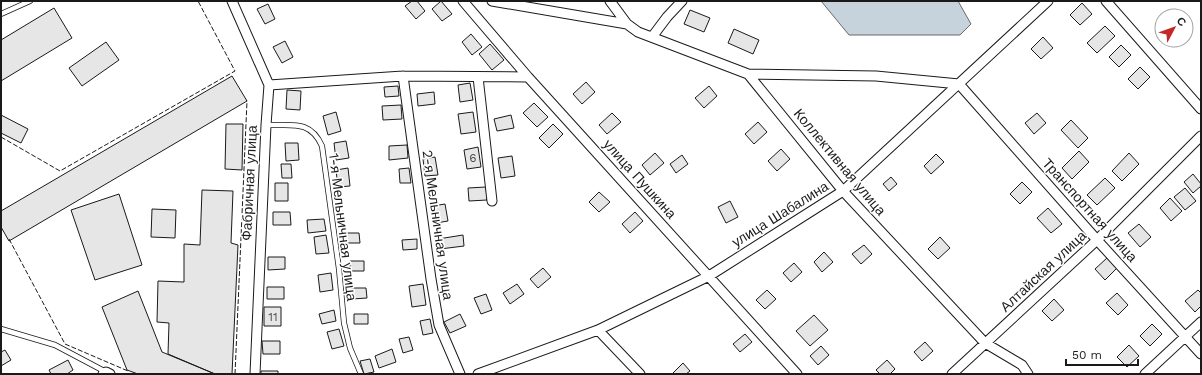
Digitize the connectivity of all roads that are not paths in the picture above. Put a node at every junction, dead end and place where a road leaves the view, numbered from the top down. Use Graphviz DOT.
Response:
graph roads {
  1 [pos="30,1"];
  2 [pos="232,1"];
  3 [pos="463,1"];
  4 [pos="492,1"];
  5 [pos="610,1"];
  6 [pos="682,1"];
  7 [pos="1048,1"];
  8 [pos="1106,1"];
  9 [pos="1,14"];
  10 [pos="627,24"];
  11 [pos="652,37"];
  12 [pos="748,74"];
  13 [pos="403,76"];
  14 [pos="478,77"];
  15 [pos="528,77"];
  16 [pos="959,84"];
  17 [pos="269,85"];
  18 [pos="1201,109"];
  19 [pos="266,126"];
  20 [pos="1201,136"];
  21 [pos="843,191"];
  22 [pos="492,201"];
  23 [pos="1097,240"];
  24 [pos="708,276"];
  25 [pos="1201,322"];
  26 [pos="1,329"];
  27 [pos="598,330"];
  28 [pos="1185,337"];
  29 [pos="985,343"];
  30 [pos="1201,354"];
  31 [pos="106,373"];
  32 [pos="255,374"];
  33 [pos="361,374"];
  34 [pos="460,374"];
  35 [pos="478,374"];
  36 [pos="640,374"];
  37 [pos="797,374"];
  38 [pos="952,374"];
  39 [pos="1028,374"];
  40 [pos="1145,374"];
  1 -- 9 [label="lane"];
  2 -- 17 [label="street, Фабричная улица"];
  3 -- 15 [label="street, улица Пушкина"];
  4 -- 10 [label="street"];
  5 -- 10 [label="street, Коллективная улица"];
  6 -- 11 [label="street"];
  7 -- 16 [label="street, улица Шабалина"];
  8 -- 18 [label="street"];
  10 -- 11 [label="street, Коллективная улица"];
  11 -- 12 [label="street, Коллективная улица"];
  12 -- 16 [label="street"];
  12 -- 21 [label="street, Коллективная улица"];
  13 -- 14 [label="street"];
  13 -- 17 [label="street"];
  13 -- 34 [label="street, 2-я Мельничная улица"];
  14 -- 15 [label="street"];
  14 -- 22 [label="street"];
  15 -- 24 [label="street, улица Пушкина"];
  16 -- 21 [label="street, улица Шабалина"];
  16 -- 23 [label="street, Транспортная улица"];
  17 -- 19 [label="street, Фабричная улица"];
  19 -- 32 [label="street, Фабричная улица"];
  19 -- 33 [label="lane, 1-я Мельничная улица"];
  20 -- 23 [label="street, Алтайская улица"];
  21 -- 24 [label="street, улица Шабалина"];
  21 -- 29 [label="street, Коллективная улица"];
  23 -- 28 [label="street, Транспортная улица"];
  23 -- 29 [label="street, Алтайская улица"];
  24 -- 27 [label="street, улица Шабалина"];
  24 -- 37 [label="street, улица Пушкина"];
  25 -- 28 [label="street"];
  26 -- 31 [label="lane"];
  27 -- 35 [label="street, улица Шабалина"];
  27 -- 36 [label="street"];
  28 -- 30 [label="street, Транспортная улица"];
  28 -- 40 [label="street"];
  29 -- 38 [label="street, Алтайская улица"];
  29 -- 39 [label="street, Коллективная улица"];
}
